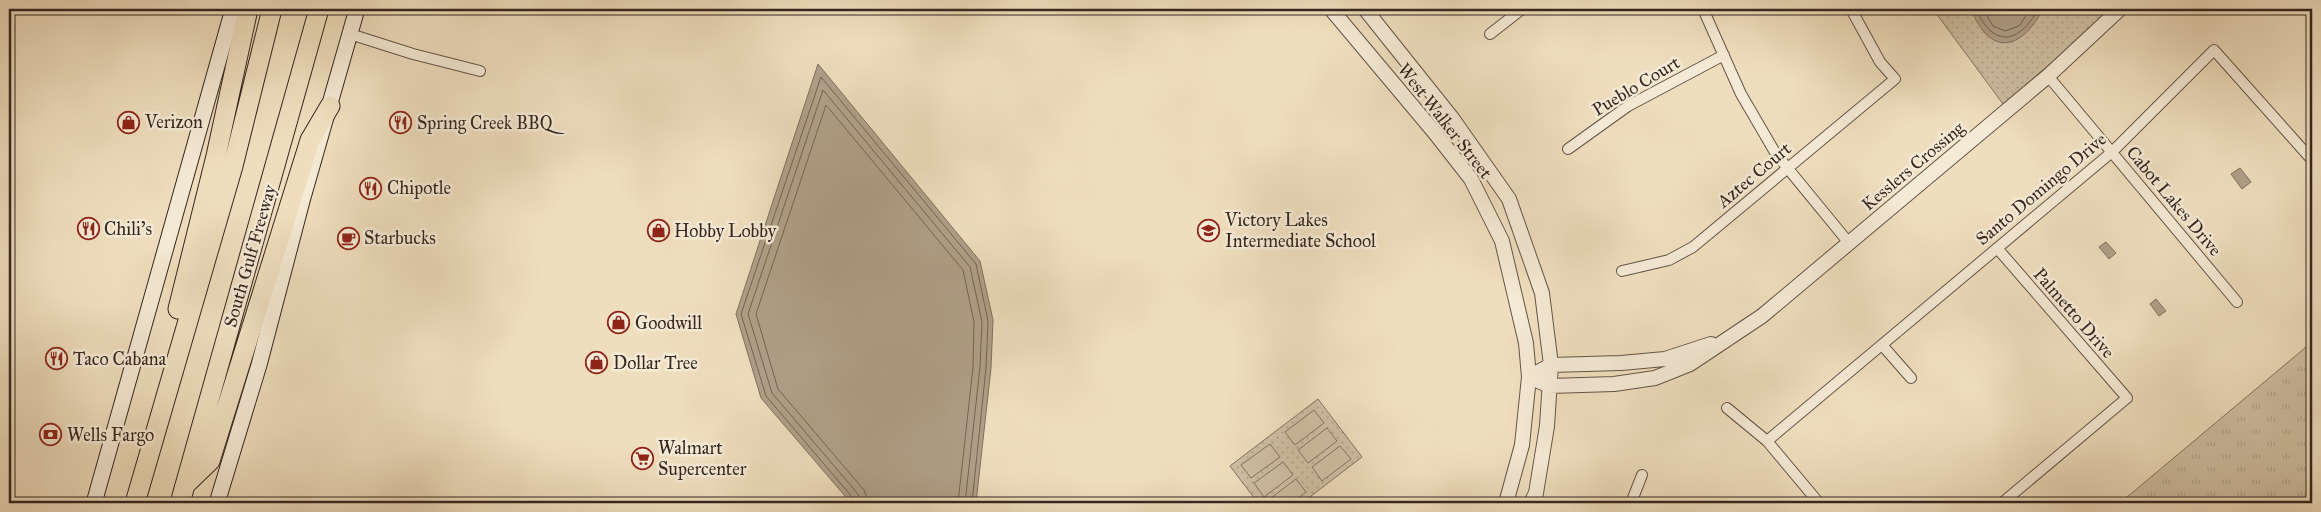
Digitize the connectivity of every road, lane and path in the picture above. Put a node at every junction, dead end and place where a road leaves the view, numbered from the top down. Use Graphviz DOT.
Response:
graph roads {
  1 [pos="233,9"];
  2 [pos="248,9"];
  3 [pos="272,9"];
  4 [pos="319,9"];
  5 [pos="357,9"];
  6 [pos="1331,9"];
  7 [pos="1365,9"];
  8 [pos="1522,9"];
  9 [pos="1703,9"];
  10 [pos="1851,9"];
  11 [pos="2120,9"];
  12 [pos="350,34"];
  13 [pos="1490,34"];
  14 [pos="1724,55"];
  15 [pos="480,71"];
  16 [pos="2048,76"];
  17 [pos="330,106"];
  18 [pos="1568,149"];
  19 [pos="2112,152"];
  20 [pos="2312,160"];
  21 [pos="1788,168"];
  22 [pos="1849,243"];
  23 [pos="1997,248"];
  24 [pos="1622,271"];
  25 [pos="2237,302"];
  26 [pos="1721,342"];
  27 [pos="1882,344"];
  28 [pos="1551,366"];
  29 [pos="1529,377"];
  30 [pos="1911,378"];
  31 [pos="1550,386"];
  32 [pos="1727,408"];
  33 [pos="1767,441"];
  34 [pos="151,448"];
  35 [pos="1642,475"];
  36 [pos="182,494"];
  37 [pos="94,503"];
  38 [pos="135,503"];
  39 [pos="217,503"];
  40 [pos="1506,503"];
  41 [pos="1531,503"];
  42 [pos="1631,503"];
  43 [pos="1819,503"];
  44 [pos="2002,503"];
  1 -- 37 [label="main road"];
  2 -- 34 [label="highway"];
  3 -- 34 [label="highway"];
  4 -- 36 [label="highway, South Gulf Freeway"];
  5 -- 12 [label="main road"];
  6 -- 29 [label="street, West Walker Street"];
  7 -- 28 [label="street, West Walker Street"];
  8 -- 13 [label="street"];
  9 -- 14 [label="street"];
  10 -- 21 [label="street, Aztec Court"];
  11 -- 16 [label="street, Kesslers Crossing"];
  12 -- 15 [label="street"];
  12 -- 17 [label="main road"];
  14 -- 18 [label="street, Pueblo Court"];
  14 -- 21 [label="street"];
  16 -- 19 [label="street, Cabot Lakes Drive"];
  16 -- 22 [label="street, Kesslers Crossing"];
  17 -- 36 [label="highway"];
  17 -- 39 [label="main road"];
  19 -- 20 [label="street, Santo Domingo Drive"];
  19 -- 23 [label="street, Santo Domingo Drive"];
  19 -- 25 [label="street, Cabot Lakes Drive"];
  21 -- 22 [label="street"];
  21 -- 24 [label="street, Aztec Court"];
  22 -- 26 [label="street, Kesslers Crossing"];
  23 -- 27 [label="street, Santo Domingo Drive"];
  23 -- 44 [label="street, Palmetto Drive"];
  26 -- 28 [label="street, Kesslers Crossing"];
  26 -- 31 [label="street, Kesslers Crossing"];
  27 -- 30 [label="street"];
  27 -- 33 [label="street, Santo Domingo Drive"];
  28 -- 29 [label="street, Kesslers Crossing"];
  28 -- 31 [label="street, West Walker Street"];
  29 -- 31 [label="street, Kesslers Crossing"];
  29 -- 40 [label="street, West Walker Street"];
  31 -- 41 [label="street, West Walker Street"];
  32 -- 33 [label="street"];
  33 -- 43 [label="street"];
  34 -- 38 [label="highway"];
  35 -- 42 [label="street"];
}
